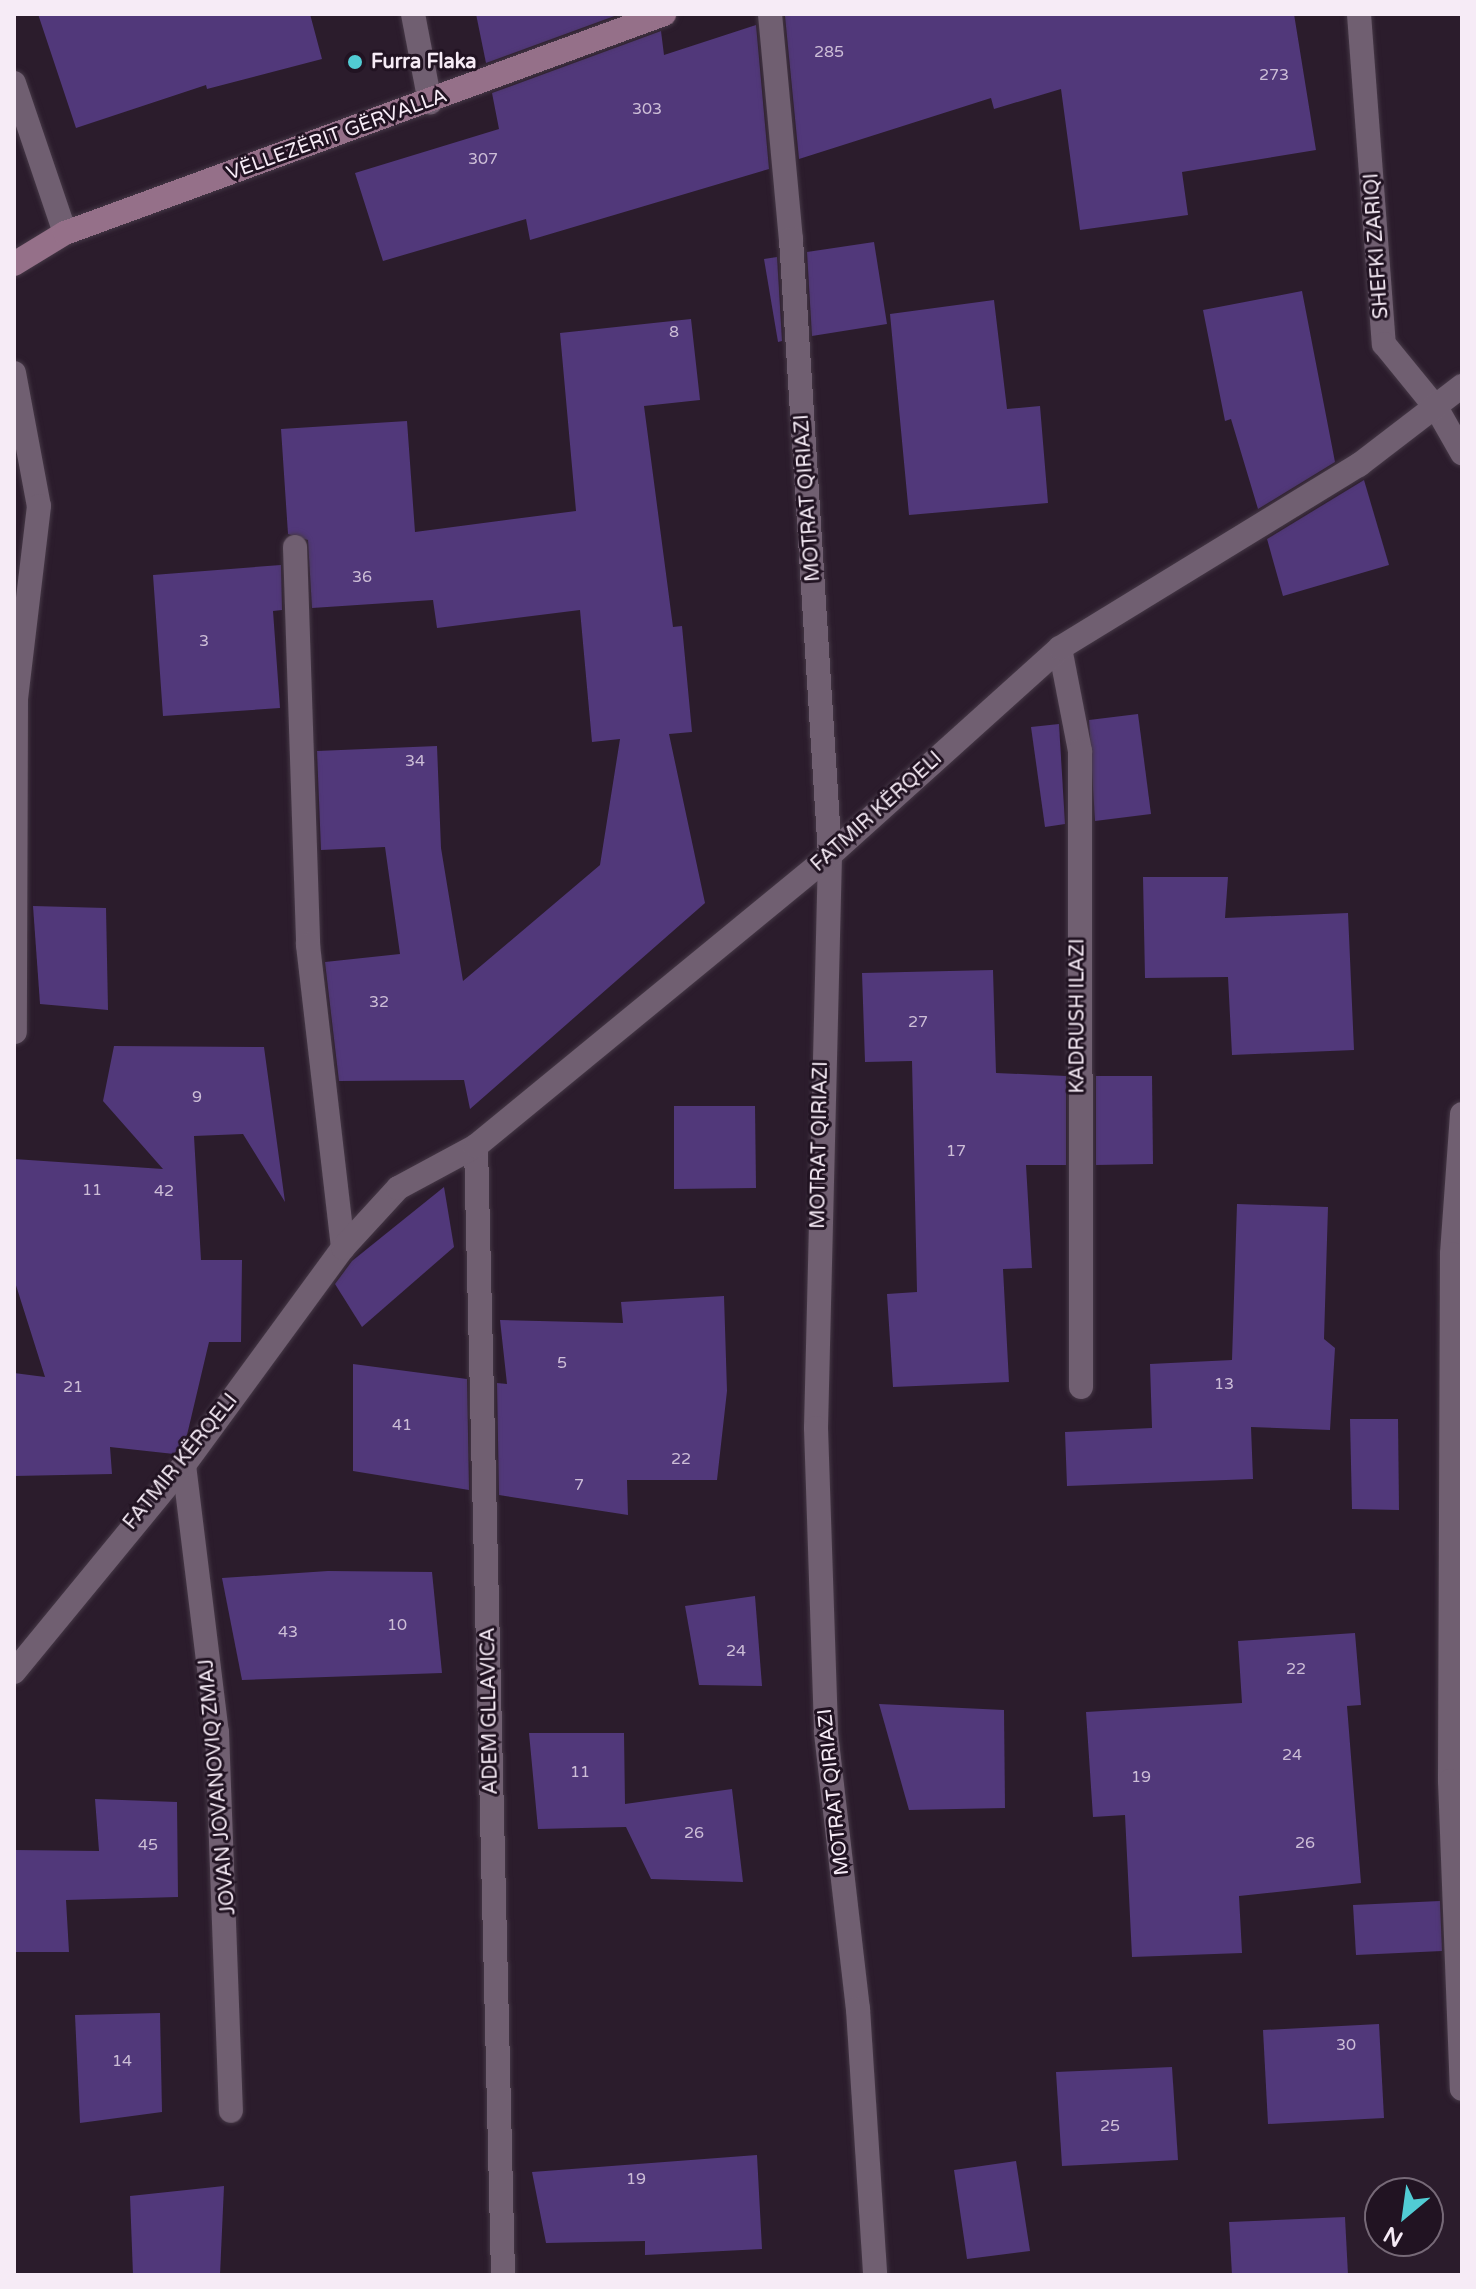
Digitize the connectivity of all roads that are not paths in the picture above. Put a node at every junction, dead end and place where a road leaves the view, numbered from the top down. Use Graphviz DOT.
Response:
graph roads {
  1 [pos="413,14"];
  2 [pos="664,14"];
  3 [pos="770,14"];
  4 [pos="1359,14"];
  5 [pos="14,83"];
  6 [pos="430,102"];
  7 [pos="65,233"];
  8 [pos="14,264"];
  9 [pos="14,373"];
  10 [pos="1462,386"];
  11 [pos="1437,409"];
  12 [pos="1462,453"];
  13 [pos="295,547"];
  14 [pos="1060,648"];
  15 [pos="830,855"];
  16 [pos="15,1032"];
  17 [pos="1462,1114"];
  18 [pos="476,1146"];
  19 [pos="343,1248"];
  20 [pos="1081,1387"];
  21 [pos="184,1465"];
  22 [pos="14,1672"];
  23 [pos="1462,2089"];
  24 [pos="231,2111"];
  25 [pos="503,2275"];
  26 [pos="875,2275"];
  1 -- 6 [label="street"];
  2 -- 6 [label="street, VËLLEZËRIT GËRVALLA"];
  3 -- 15 [label="street, MOTRAT QIRIAZI"];
  4 -- 11 [label="street, SHEFKI ZARIQI"];
  5 -- 7 [label="street"];
  6 -- 7 [label="street, VËLLEZËRIT GËRVALLA"];
  7 -- 8 [label="street, VËLLEZËRIT GËRVALLA"];
  9 -- 16 [label="street"];
  10 -- 11 [label="street, FATMIR KËRQELI"];
  11 -- 12 [label="street, SHEFKI ZARIQI"];
  11 -- 14 [label="street, FATMIR KËRQELI"];
  13 -- 19 [label="street"];
  14 -- 15 [label="street, FATMIR KËRQELI"];
  14 -- 20 [label="street, KADRUSH ILAZI"];
  15 -- 18 [label="street, FATMIR KËRQELI"];
  15 -- 26 [label="street, MOTRAT QIRIAZI"];
  17 -- 23 [label="street"];
  18 -- 19 [label="street, FATMIR KËRQELI"];
  18 -- 25 [label="street, ADEM GLLAVICA"];
  19 -- 21 [label="street, FATMIR KËRQELI"];
  21 -- 22 [label="street, FATMIR KËRQELI"];
  21 -- 24 [label="street, JOVAN JOVANOVIQ ZMAJ"];
}
